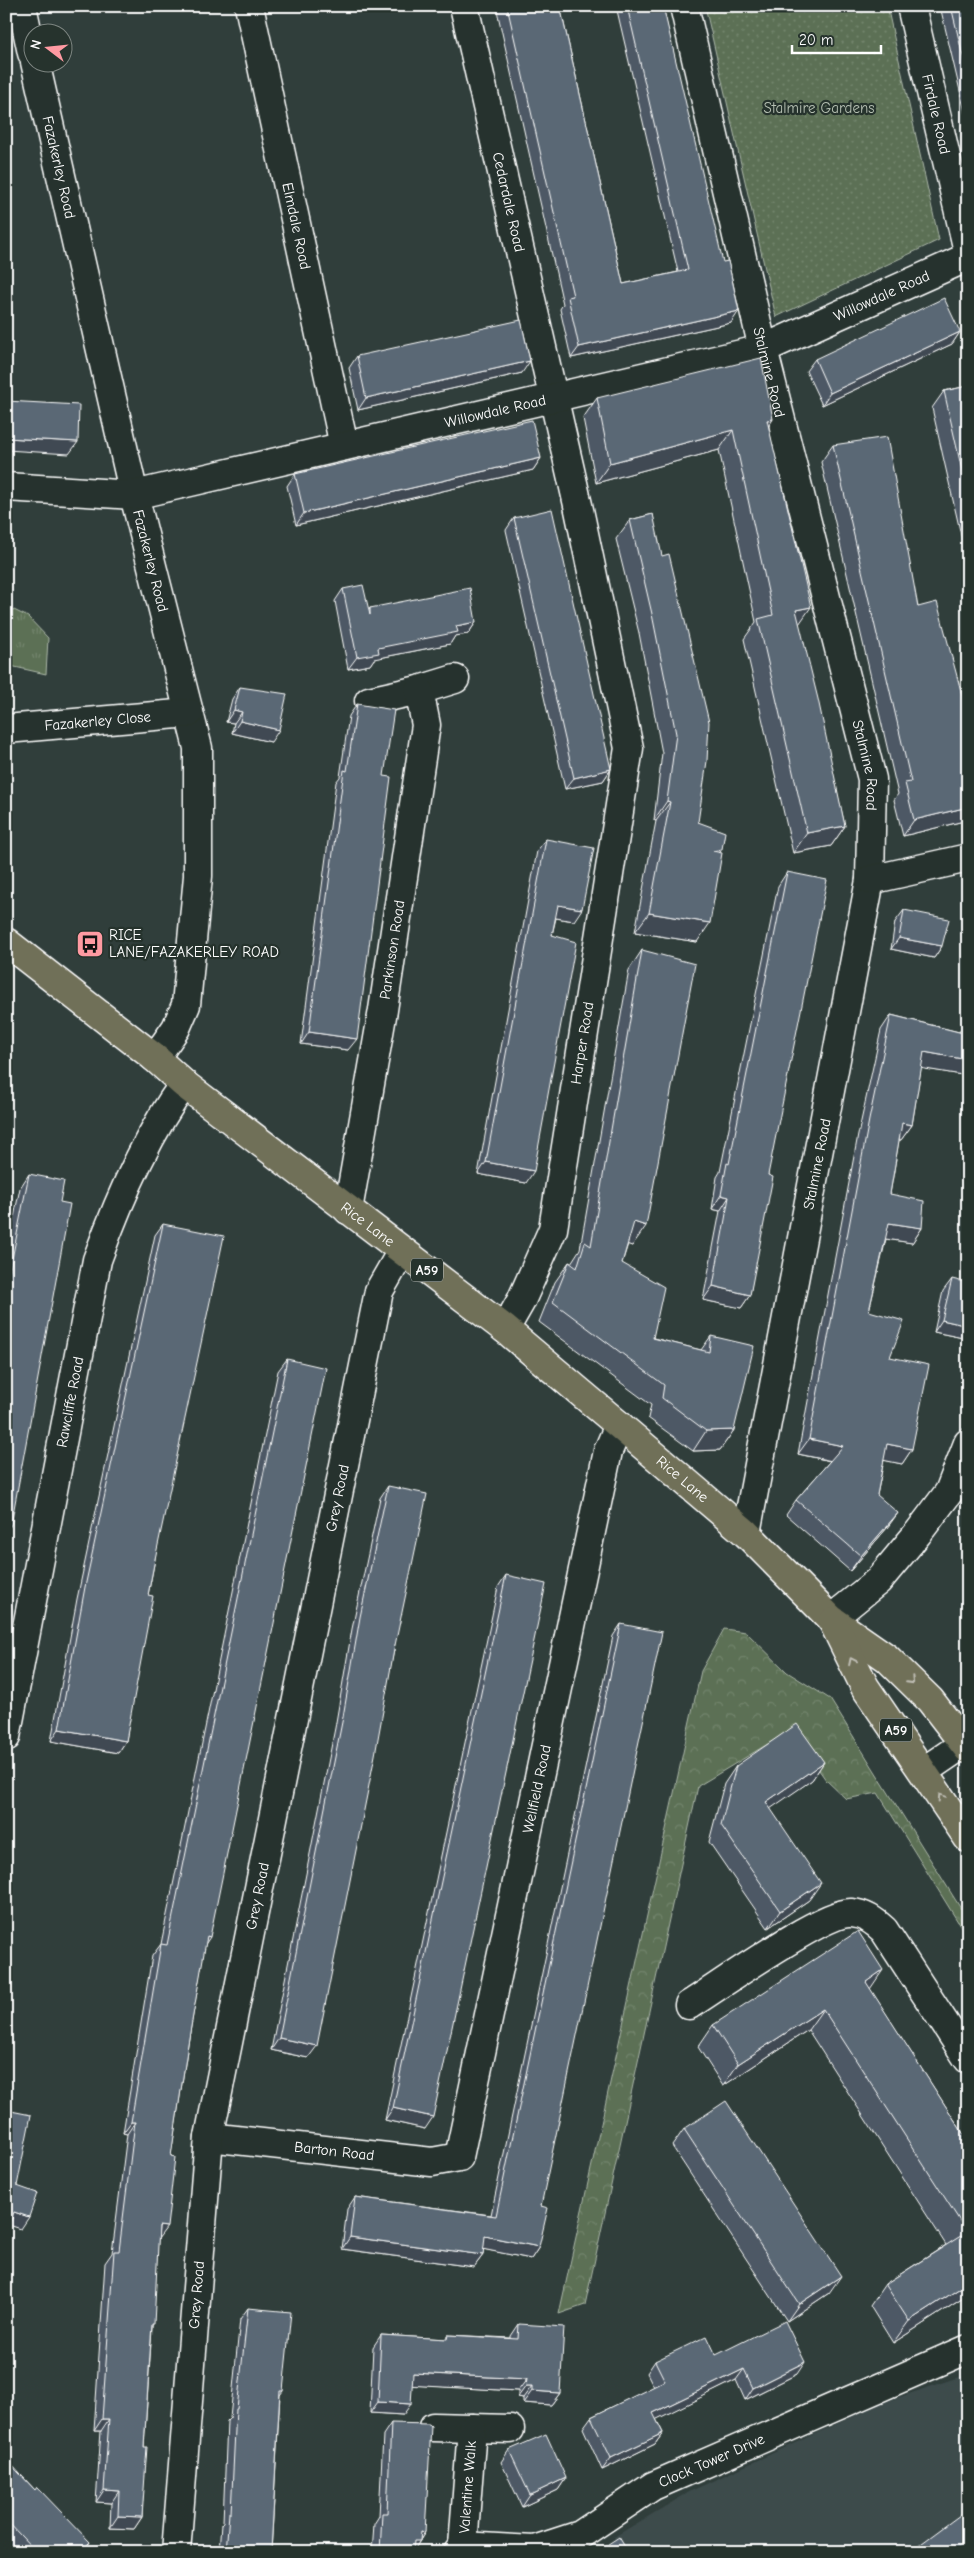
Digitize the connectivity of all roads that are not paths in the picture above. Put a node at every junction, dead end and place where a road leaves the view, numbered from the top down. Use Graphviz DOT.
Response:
graph roads {
  1 [pos="22,6"];
  2 [pos="248,6"];
  3 [pos="464,6"];
  4 [pos="684,6"];
  5 [pos="911,6"];
  6 [pos="25,22"];
  7 [pos="37,72"];
  8 [pos="968,251"];
  9 [pos="968,258"];
  10 [pos="763,350"];
  11 [pos="554,398"];
  12 [pos="344,446"];
  13 [pos="6,487"];
  14 [pos="134,495"];
  15 [pos="455,679"];
  16 [pos="419,690"];
  17 [pos="369,700"];
  18 [pos="189,713"];
  19 [pos="6,729"];
  20 [pos="629,748"];
  21 [pos="968,858"];
  22 [pos="870,880"];
  23 [pos="6,942"];
  24 [pos="155,1058"];
  25 [pos="184,1084"];
  26 [pos="348,1210"];
  27 [pos="402,1251"];
  28 [pos="505,1329"];
  29 [pos="619,1425"];
  30 [pos="968,1443"];
  31 [pos="746,1533"];
  32 [pos="831,1618"];
  33 [pos="6,1737"];
  34 [pos="967,1745"];
  35 [pos="924,1771"];
  36 [pos="968,1838"];
  37 [pos="689,2005"];
  38 [pos="968,2060"];
  39 [pos="209,2137"];
  40 [pos="460,2157"];
  41 [pos="967,2353"];
  42 [pos="433,2427"];
  43 [pos="472,2428"];
  44 [pos="510,2429"];
  45 [pos="461,2549"];
  46 [pos="176,2552"];
  1 -- 6 [label="street"];
  2 -- 12 [label="street, Elmdale Road"];
  3 -- 11 [label="street, Cedardale Road"];
  4 -- 10 [label="street, Stalmine Road"];
  5 -- 8 [label="street, Firdale Road"];
  7 -- 14 [label="street, Fazakerley Road"];
  9 -- 10 [label="street, Willowdale Road"];
  10 -- 11 [label="street, Willowdale Road"];
  10 -- 22 [label="street, Stalmine Road"];
  11 -- 12 [label="street, Willowdale Road"];
  11 -- 20 [label="street, Cedardale Road"];
  12 -- 14 [label="street, Willowdale Road"];
  13 -- 14 [label="street, Willowdale Road"];
  14 -- 18 [label="street, Fazakerley Road"];
  15 -- 16 [label="street"];
  16 -- 17 [label="street"];
  16 -- 26 [label="street, Parkinson Road"];
  18 -- 19 [label="street, Fazakerley Close"];
  18 -- 24 [label="street, Fazakerley Road"];
  20 -- 28 [label="street, Harper Road"];
  21 -- 22 [label="street"];
  22 -- 31 [label="street, Stalmine Road"];
  23 -- 24 [label="highway, Rice Lane / A59"];
  24 -- 25 [label="highway, Rice Lane / A59"];
  25 -- 26 [label="highway, Rice Lane / A59"];
  25 -- 33 [label="street, Rawcliffe Road"];
  26 -- 27 [label="highway, Rice Lane / A59"];
  27 -- 28 [label="highway, Rice Lane / A59"];
  27 -- 39 [label="street, Grey Road"];
  28 -- 29 [label="highway, Rice Lane / A59"];
  29 -- 31 [label="highway, Rice Lane / A59"];
  29 -- 40 [label="street, Wellfield Road"];
  30 -- 32 [label="street"];
  31 -- 32 [label="highway, Rice Lane / A59"];
  32 -- 34 [label="highway, Rice Lane / A59, one-way"];
  35 -- 32 [label="highway, Rice Lane / A59, one-way"];
  34 -- 35 [label="street"];
  36 -- 35 [label="highway, Rice Lane / A59, one-way"];
  37 -- 38 [label="street"];
  39 -- 40 [label="street, Barton Road"];
  39 -- 46 [label="street, Grey Road"];
  41 -- 45 [label="street, Clock Tower Drive"];
  42 -- 43 [label="street, Valentine Walk"];
  43 -- 44 [label="street, Valentine Walk"];
  43 -- 45 [label="street, Valentine Walk"];
}
